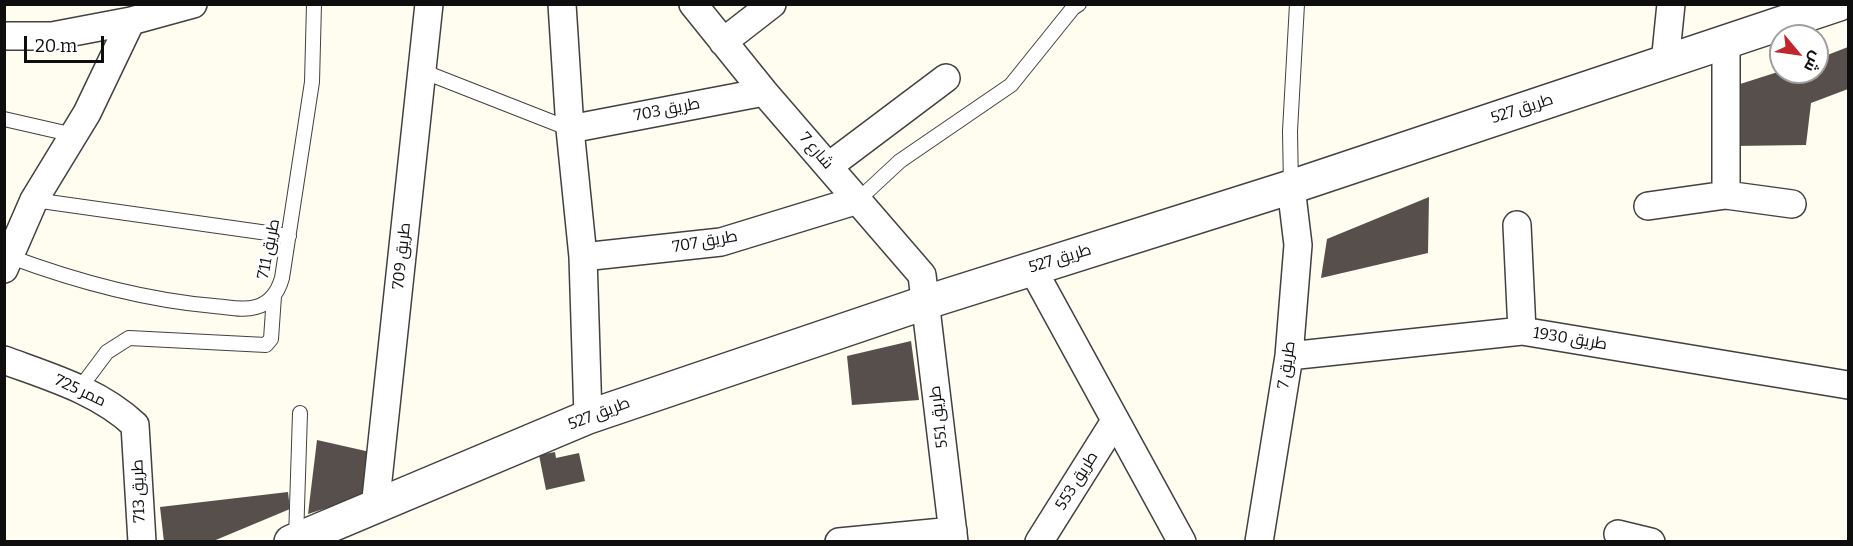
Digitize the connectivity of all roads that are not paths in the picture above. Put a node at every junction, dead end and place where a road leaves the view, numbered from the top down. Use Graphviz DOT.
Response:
graph roads {
  1 [pos="194,4"];
  2 [pos="314,4"];
  3 [pos="429,4"];
  4 [pos="562,4"];
  5 [pos="693,4"];
  6 [pos="772,4"];
  7 [pos="1079,4"];
  8 [pos="1297,4"];
  9 [pos="1671,4"];
  10 [pos="1839,4"];
  11 [pos="131,21"];
  12 [pos="4,36"];
  13 [pos="723,42"];
  14 [pos="1726,42"];
  15 [pos="1665,63"];
  16 [pos="422,71"];
  17 [pos="946,78"];
  18 [pos="764,92"];
  19 [pos="4,119"];
  20 [pos="570,129"];
  21 [pos="74,135"];
  22 [pos="829,166"];
  23 [pos="1291,187"];
  24 [pos="1726,195"];
  25 [pos="34,200"];
  26 [pos="858,200"];
  27 [pos="1792,204"];
  28 [pos="1648,206"];
  29 [pos="1517,225"];
  30 [pos="289,236"];
  31 [pos="8,252"];
  32 [pos="583,257"];
  33 [pos="1032,268"];
  34 [pos="274,296"];
  35 [pos="927,302"];
  36 [pos="1522,331"];
  37 [pos="1289,356"];
  38 [pos="4,360"];
  39 [pos="1848,385"];
  40 [pos="80,388"];
  41 [pos="300,413"];
  42 [pos="588,417"];
  43 [pos="1115,421"];
  44 [pos="137,441"];
  45 [pos="375,508"];
  46 [pos="1618,534"];
  47 [pos="954,536"];
  48 [pos="294,541"];
  49 [pos="142,542"];
  50 [pos="839,542"];
  51 [pos="1039,542"];
  52 [pos="1182,542"];
  53 [pos="1259,542"];
  54 [pos="1652,542"];
  1 -- 11 [label="street"];
  2 -- 30 [label="lane, طريق 711"];
  3 -- 16 [label="street, طريق 709"];
  4 -- 20 [label="street"];
  5 -- 13 [label="street, شارع 7"];
  6 -- 13 [label="street"];
  7 -- 26 [label="lane"];
  8 -- 23 [label="lane"];
  9 -- 15 [label="street"];
  10 -- 14 [label="street, طريق 527"];
  11 -- 12 [label="street"];
  11 -- 21 [label="street"];
  13 -- 18 [label="street, شارع 7"];
  14 -- 15 [label="street, طريق 527"];
  14 -- 24 [label="street"];
  15 -- 23 [label="street, طريق 527"];
  16 -- 20 [label="lane"];
  16 -- 45 [label="street, طريق 709"];
  17 -- 22 [label="street"];
  18 -- 20 [label="street, طريق 703"];
  18 -- 22 [label="street, شارع 7"];
  19 -- 21 [label="lane"];
  20 -- 32 [label="street"];
  21 -- 25 [label="street"];
  22 -- 26 [label="street, شارع 7"];
  23 -- 33 [label="street, طريق 527"];
  23 -- 37 [label="street, طريق 7"];
  24 -- 27 [label="street"];
  24 -- 28 [label="street"];
  25 -- 30 [label="lane"];
  25 -- 31 [label="street"];
  26 -- 32 [label="street, طريق 707"];
  26 -- 35 [label="street, شارع 7"];
  29 -- 36 [label="street"];
  30 -- 34 [label="lane, طريق 711"];
  31 -- 34 [label="lane, طريق 711"];
  32 -- 42 [label="street"];
  33 -- 35 [label="street, طريق 527"];
  33 -- 43 [label="street"];
  34 -- 40 [label="lane"];
  35 -- 42 [label="street, طريق 527"];
  35 -- 47 [label="street, طريق 551"];
  36 -- 37 [label="street, طريق 1930"];
  36 -- 39 [label="street, طريق 1930"];
  37 -- 53 [label="street, طريق 7"];
  38 -- 40 [label="street, ممر 725"];
  40 -- 44 [label="street, ممر 725"];
  41 -- 48 [label="lane"];
  42 -- 45 [label="street, طريق 527"];
  43 -- 51 [label="street, طريق 553"];
  43 -- 52 [label="street"];
  44 -- 49 [label="street, طريق 713"];
  45 -- 48 [label="street, طريق 527"];
  46 -- 54 [label="street"];
  47 -- 50 [label="street, طريق 551"];
}
